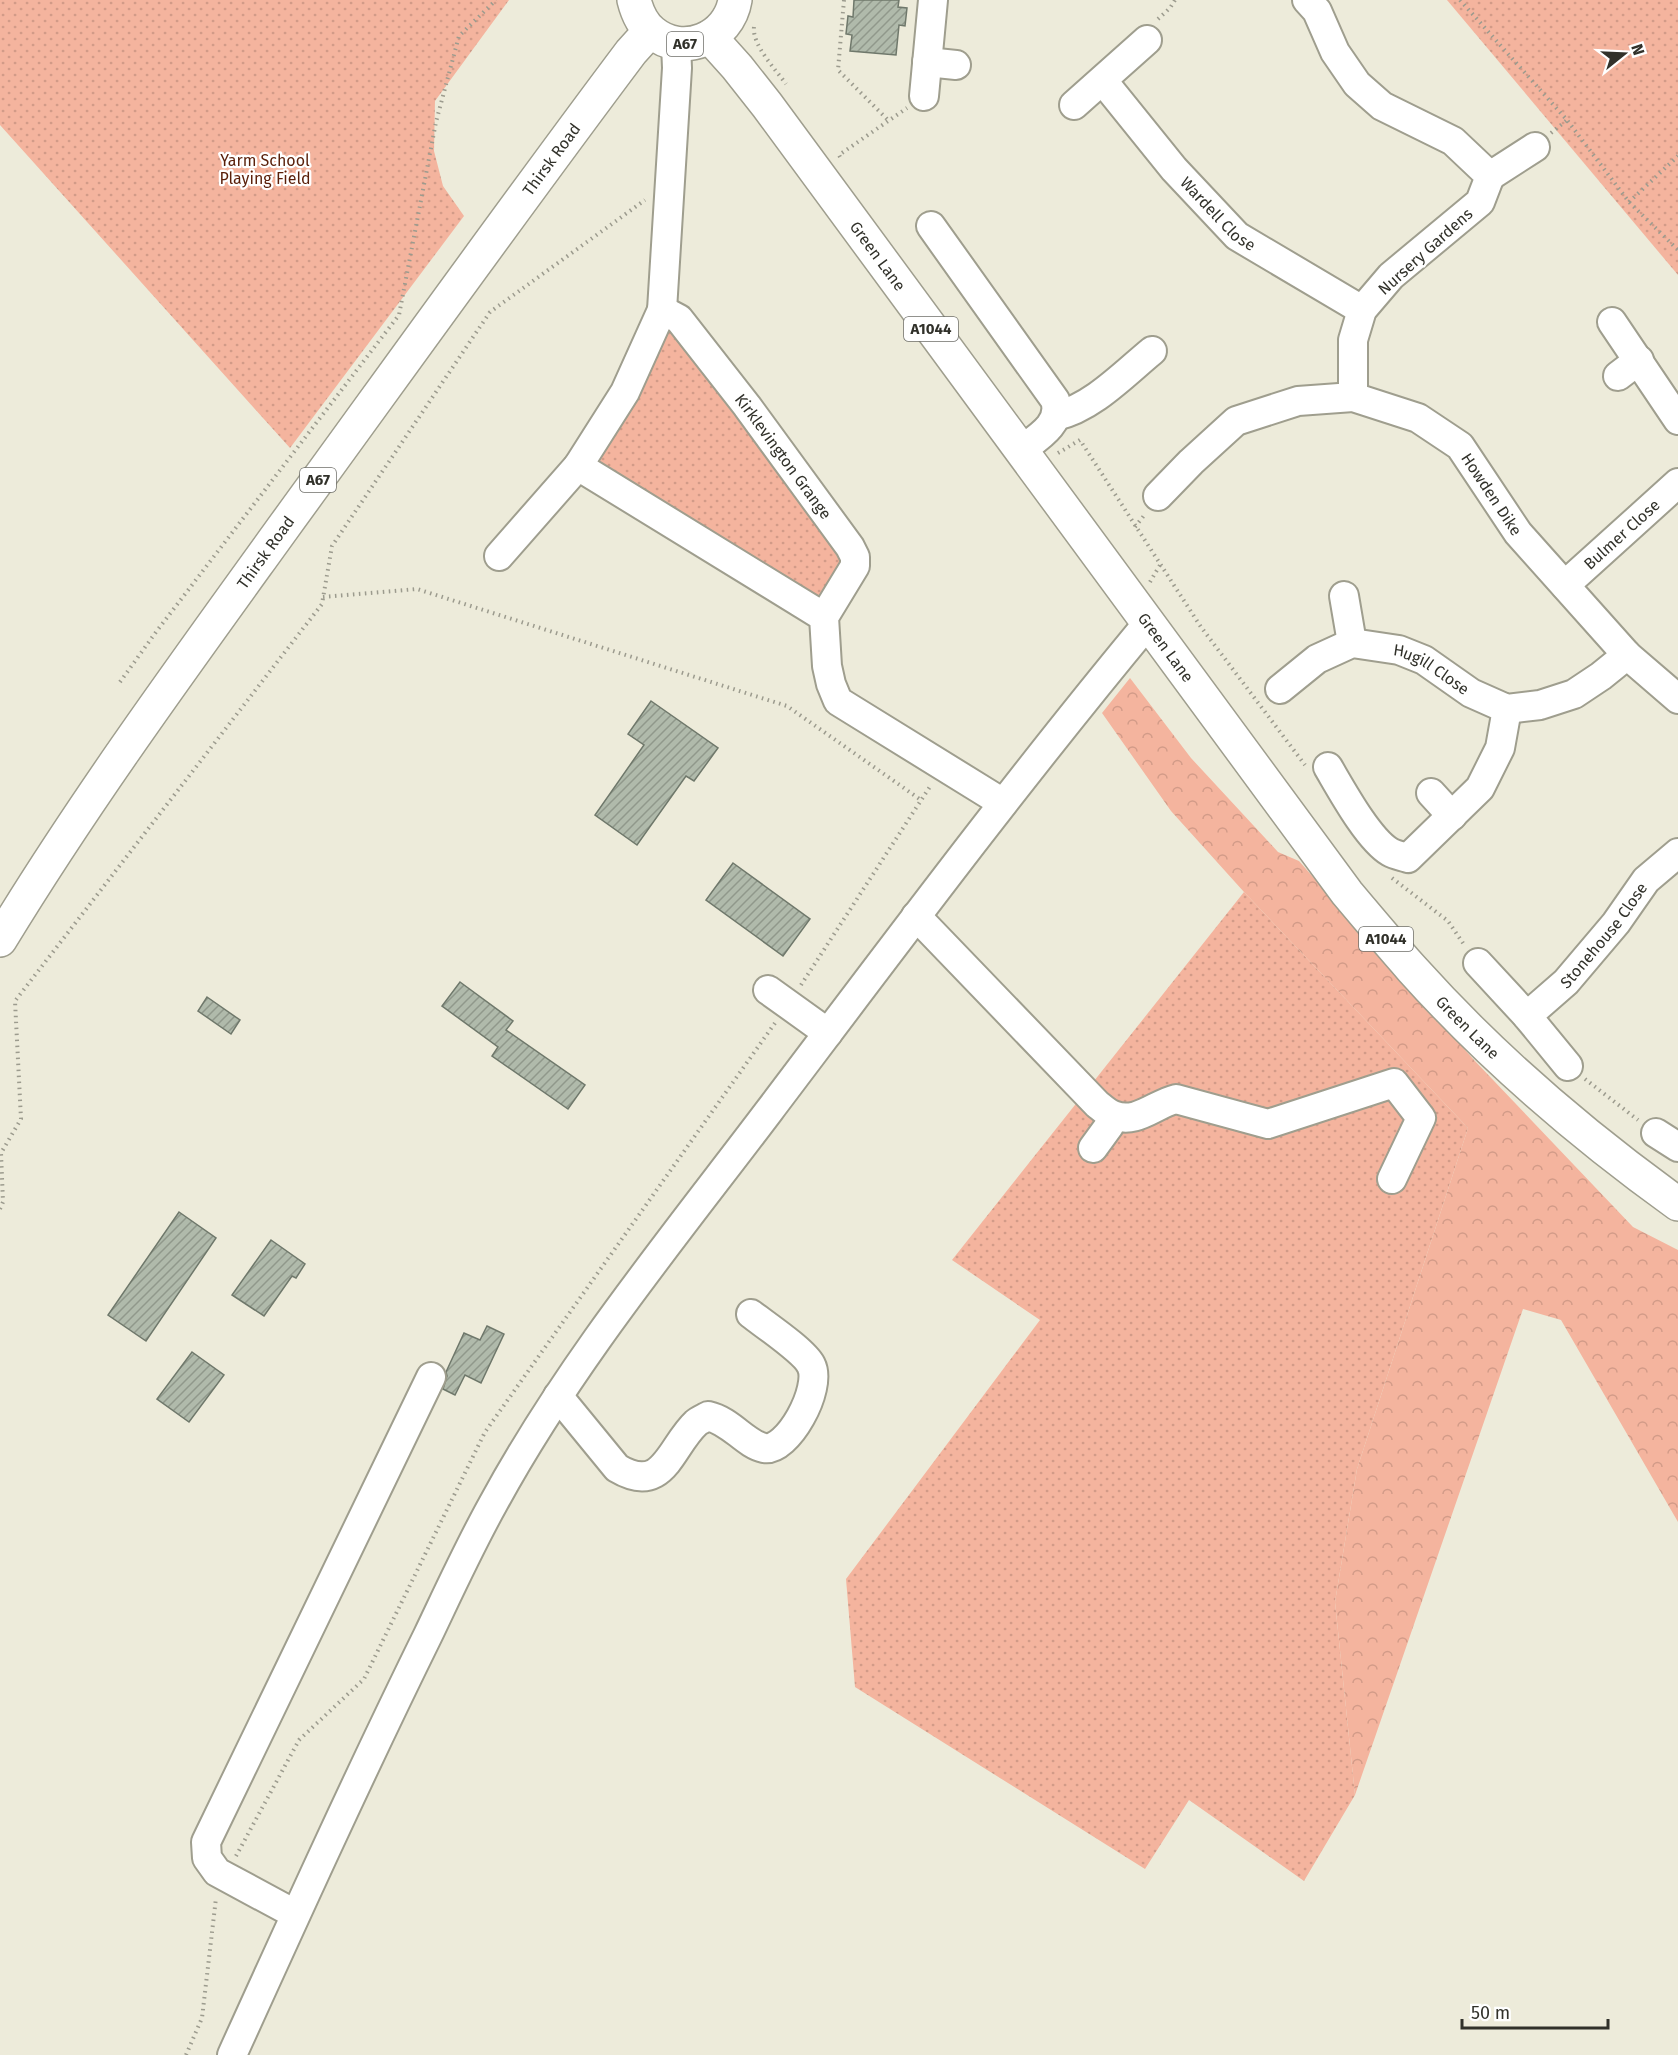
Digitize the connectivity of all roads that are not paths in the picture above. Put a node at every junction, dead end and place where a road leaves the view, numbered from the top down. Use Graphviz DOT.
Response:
graph roads {
  1 [pos="634,0"];
  2 [pos="933,0"];
  3 [pos="1307,0"];
  4 [pos="745,12"];
  5 [pos="710,38"];
  6 [pos="1148,40"];
  7 [pos="668,48"];
  8 [pos="927,62"];
  9 [pos="956,65"];
  10 [pos="1102,81"];
  11 [pos="924,96"];
  12 [pos="1074,105"];
  13 [pos="1535,147"];
  14 [pos="1490,176"];
  15 [pos="931,226"];
  16 [pos="662,309"];
  17 [pos="1362,310"];
  18 [pos="1612,322"];
  19 [pos="1152,351"];
  20 [pos="1353,397"];
  21 [pos="1678,420"];
  22 [pos="1040,433"];
  23 [pos="579,466"];
  24 [pos="1163,481"];
  25 [pos="1678,483"];
  26 [pos="499,556"];
  27 [pos="1565,585"];
  28 [pos="1344,597"];
  29 [pos="824,617"];
  30 [pos="1148,623"];
  31 [pos="1352,643"];
  32 [pos="1627,655"];
  33 [pos="1280,690"];
  34 [pos="1678,699"];
  35 [pos="1507,709"];
  36 [pos="1317,768"];
  37 [pos="1431,793"];
  38 [pos="1003,803"];
  39 [pos="1452,816"];
  40 [pos="1678,853"];
  41 [pos="916,916"];
  42 [pos="0,940"];
  43 [pos="1478,963"];
  44 [pos="768,990"];
  45 [pos="1527,1016"];
  46 [pos="828,1033"];
  47 [pos="1568,1066"];
  48 [pos="1114,1116"];
  49 [pos="1093,1148"];
  50 [pos="1392,1179"];
  51 [pos="1678,1204"];
  52 [pos="751,1314"];
  53 [pos="431,1377"];
  54 [pos="558,1396"];
  55 [pos="295,1914"];
  56 [pos="232,2055"];
  1 -- 7 [label="main road, A67"];
  2 -- 8 [label="street"];
  3 -- 14 [label="street"];
  4 -- 5 [label="main road, A67"];
  5 -- 7 [label="main road, A67"];
  5 -- 22 [label="main road, Green Lane / A1044"];
  6 -- 10 [label="street"];
  7 -- 16 [label="street"];
  7 -- 42 [label="main road, Thirsk Road / A67"];
  8 -- 9 [label="street"];
  8 -- 11 [label="street"];
  10 -- 12 [label="street"];
  10 -- 17 [label="street, Wardell Close"];
  13 -- 14 [label="street"];
  14 -- 17 [label="street, Nursery Gardens"];
  15 -- 22 [label="street"];
  16 -- 23 [label="street"];
  16 -- 29 [label="street, Kirklevington Grange"];
  17 -- 20 [label="street, Nursery Gardens"];
  18 -- 21 [label="street"];
  19 -- 22 [label="street"];
  20 -- 24 [label="street, Howden Dike"];
  20 -- 27 [label="street, Howden Dike"];
  22 -- 30 [label="main road, Green Lane / A1044"];
  23 -- 26 [label="street"];
  23 -- 29 [label="street"];
  25 -- 27 [label="street, Bulmer Close"];
  27 -- 32 [label="street, Howden Dike"];
  28 -- 31 [label="street"];
  29 -- 38 [label="street"];
  30 -- 38 [label="street"];
  30 -- 51 [label="main road, Green Lane / A1044"];
  31 -- 33 [label="street"];
  31 -- 35 [label="street, Hugill Close"];
  32 -- 34 [label="street, Howden Dike"];
  32 -- 35 [label="street"];
  35 -- 39 [label="street"];
  36 -- 39 [label="street"];
  37 -- 39 [label="street"];
  38 -- 41 [label="street"];
  40 -- 45 [label="street, Stonehouse Close"];
  41 -- 46 [label="street"];
  41 -- 48 [label="street"];
  43 -- 45 [label="street"];
  44 -- 46 [label="street"];
  45 -- 47 [label="street"];
  46 -- 54 [label="street"];
  48 -- 49 [label="street"];
  48 -- 50 [label="street"];
  52 -- 54 [label="street"];
  53 -- 55 [label="street"];
  54 -- 55 [label="street"];
  55 -- 56 [label="street"];
}
